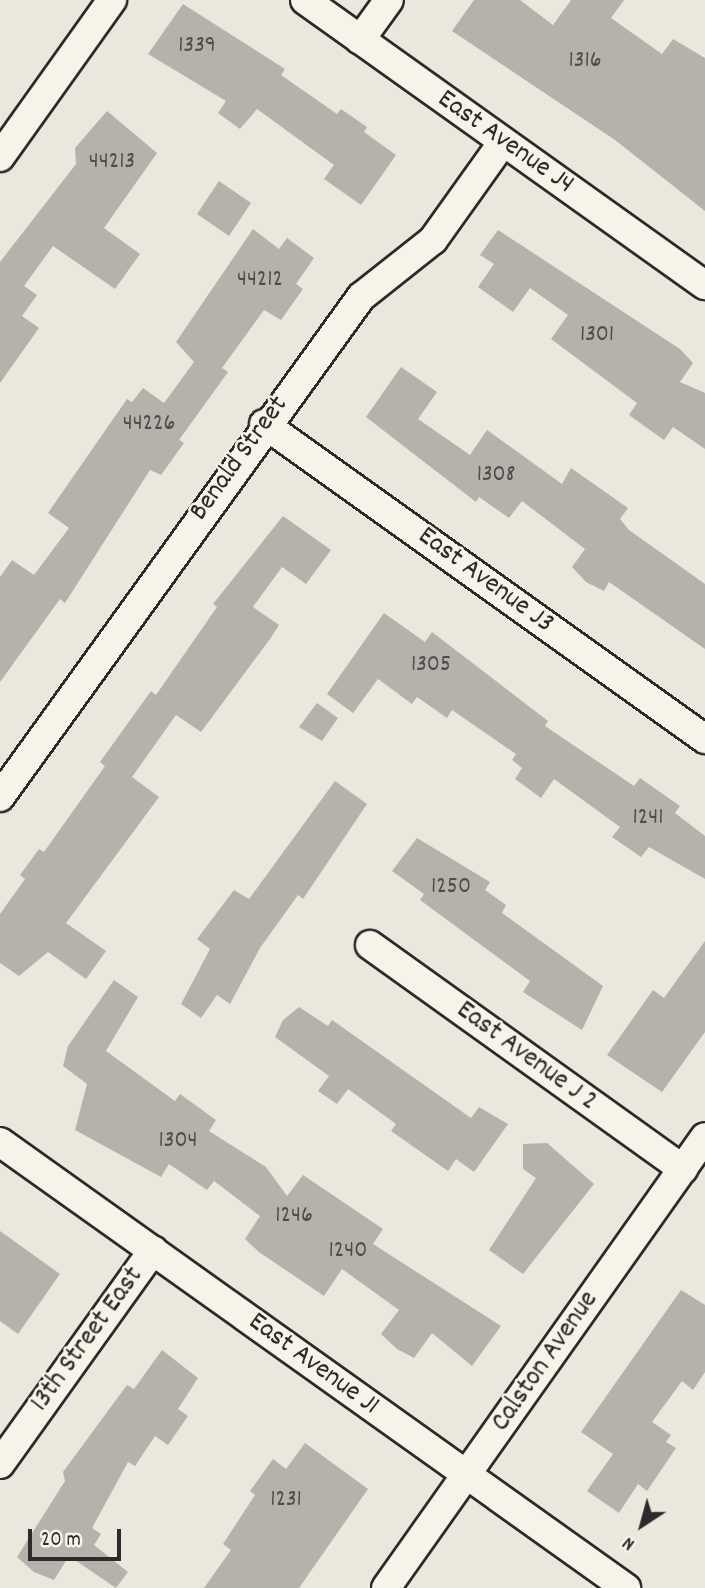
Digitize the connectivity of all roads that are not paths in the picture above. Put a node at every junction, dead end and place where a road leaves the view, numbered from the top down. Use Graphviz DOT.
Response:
graph roads {
  1 [pos="112,0"];
  2 [pos="305,0"];
  3 [pos="389,0"];
  4 [pos="360,40"];
  5 [pos="503,142"];
  6 [pos="0,157"];
  7 [pos="705,285"];
  8 [pos="264,424"];
  9 [pos="705,738"];
  10 [pos="0,797"];
  11 [pos="370,945"];
  12 [pos="705,1137"];
  13 [pos="0,1142"];
  14 [pos="683,1169"];
  15 [pos="152,1250"];
  16 [pos="0,1464"];
  17 [pos="466,1475"];
  18 [pos="386,1588"];
  19 [pos="626,1588"];
  1 -- 6 [label="street"];
  2 -- 4 [label="street, East Avenue J4"];
  3 -- 4 [label="street"];
  4 -- 5 [label="street, East Avenue J4"];
  5 -- 7 [label="street, East Avenue J4"];
  5 -- 8 [label="street, Benald Street"];
  8 -- 9 [label="street, East Avenue J3"];
  8 -- 10 [label="street, Benald Street"];
  11 -- 14 [label="street, East Avenue J 2"];
  12 -- 14 [label="street, Calston Avenue"];
  13 -- 15 [label="street, East Avenue J1"];
  14 -- 17 [label="street, Calston Avenue"];
  15 -- 16 [label="street, 13th Street East"];
  15 -- 17 [label="street, East Avenue J1"];
  17 -- 18 [label="street, Calston Avenue"];
  17 -- 19 [label="street, East Avenue J1"];
}
